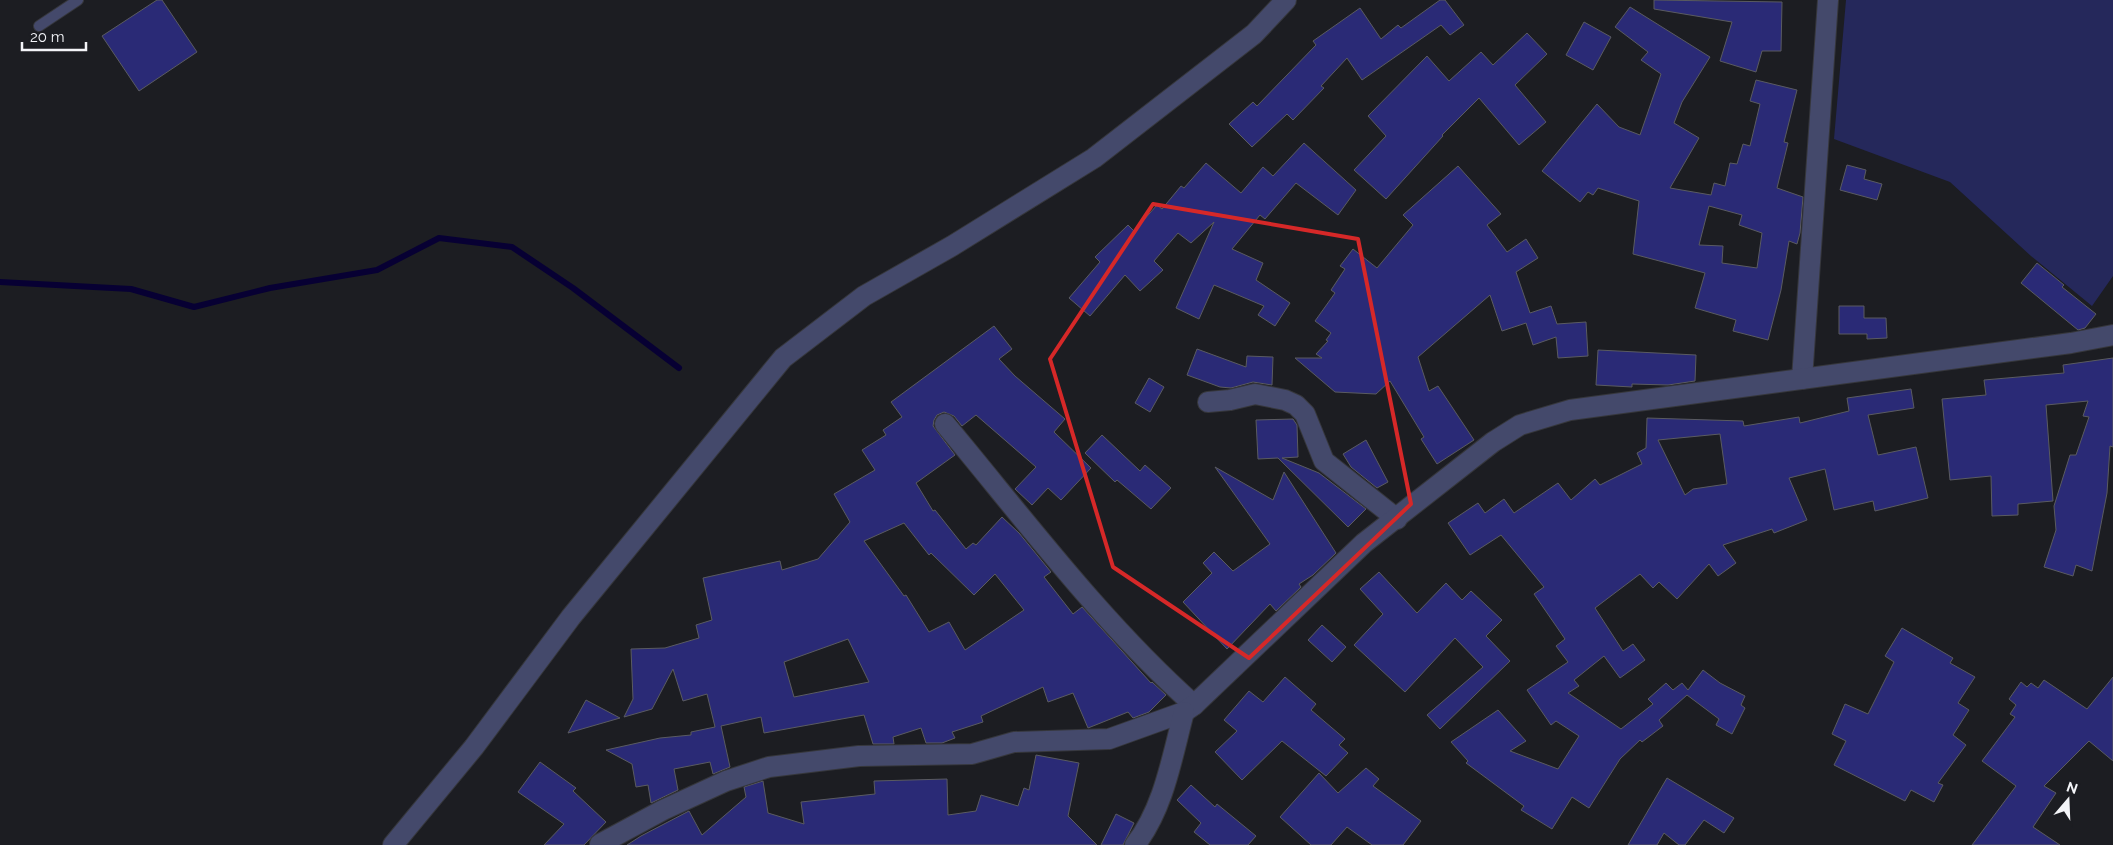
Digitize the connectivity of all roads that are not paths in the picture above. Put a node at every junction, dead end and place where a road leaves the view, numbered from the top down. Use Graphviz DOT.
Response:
graph roads {
  1 [pos="78,0"];
  2 [pos="1286,0"];
  3 [pos="1828,0"];
  4 [pos="39,26"];
  5 [pos="2113,334"];
  6 [pos="1802,379"];
  7 [pos="1208,402"];
  8 [pos="946,424"];
  9 [pos="1396,518"];
  10 [pos="1189,708"];
  11 [pos="600,844"];
  12 [pos="393,845"];
  13 [pos="1135,845"];
  1 -- 4 [label="lane"];
  2 -- 12 [label="street"];
  3 -- 6 [label="street"];
  5 -- 6 [label="street"];
  6 -- 9 [label="street"];
  7 -- 9 [label="street"];
  8 -- 10 [label="street"];
  9 -- 10 [label="street"];
  10 -- 11 [label="street"];
  10 -- 13 [label="street"];
}
